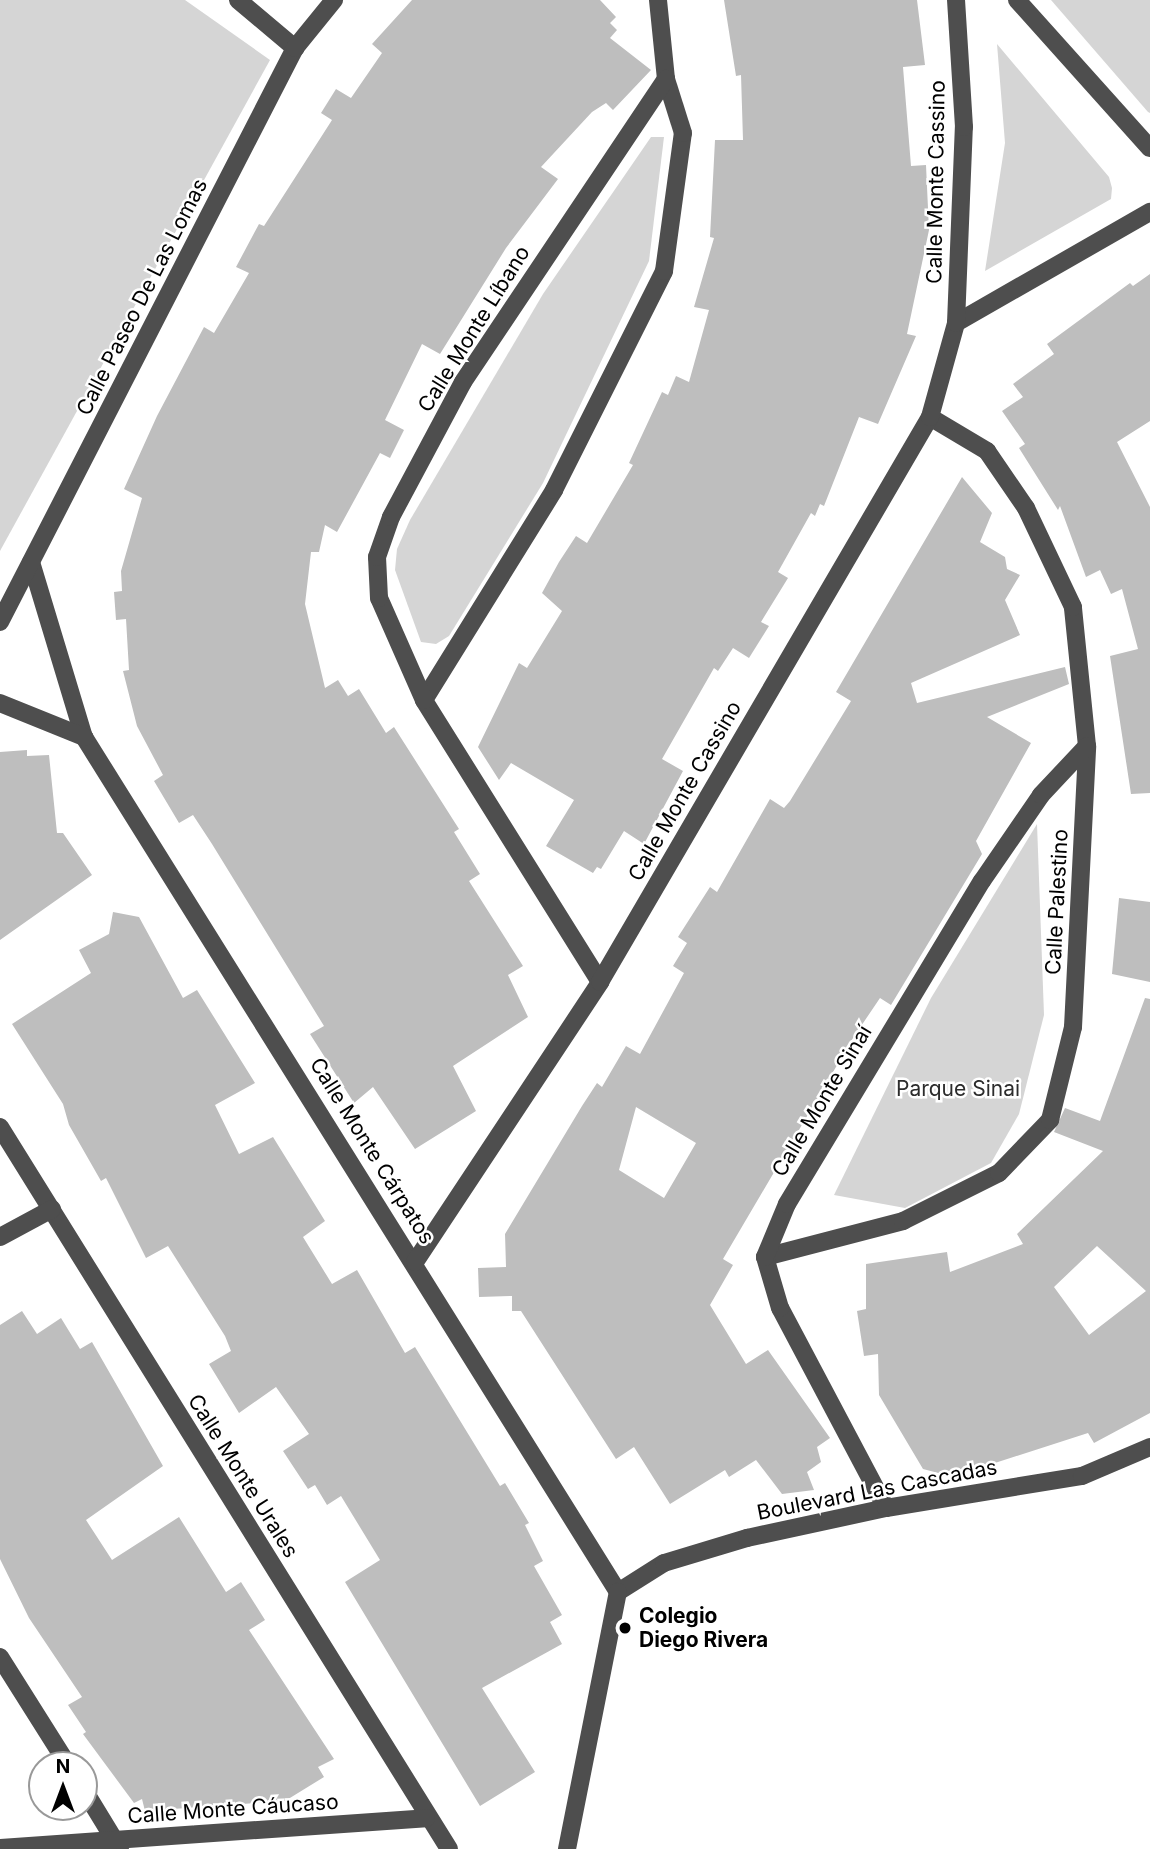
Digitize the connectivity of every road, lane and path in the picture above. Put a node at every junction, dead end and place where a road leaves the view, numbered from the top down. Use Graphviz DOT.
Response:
graph roads {
  1 [pos="238,0"];
  2 [pos="334,0"];
  3 [pos="657,0"];
  4 [pos="956,0"];
  5 [pos="1017,0"];
  6 [pos="295,48"];
  7 [pos="666,79"];
  8 [pos="1149,146"];
  9 [pos="1150,212"];
  10 [pos="956,323"];
  11 [pos="930,417"];
  12 [pos="30,562"];
  13 [pos="0,622"];
  14 [pos="424,700"];
  15 [pos="0,703"];
  16 [pos="84,737"];
  17 [pos="1087,746"];
  18 [pos="600,982"];
  19 [pos="0,1127"];
  20 [pos="52,1209"];
  21 [pos="0,1237"];
  22 [pos="765,1257"];
  23 [pos="415,1262"];
  24 [pos="1150,1447"];
  25 [pos="886,1508"];
  26 [pos="618,1592"];
  27 [pos="0,1657"];
  28 [pos="59,1751"];
  29 [pos="98,1812"];
  30 [pos="426,1818"];
  31 [pos="118,1844"];
  32 [pos="0,1848"];
  33 [pos="449,1849"];
  34 [pos="567,1849"];
  1 -- 6 [label="street"];
  2 -- 6 [label="street, Calle Paseo De Las Lomas"];
  3 -- 7 [label="street"];
  4 -- 10 [label="street, Calle Monte Cassino"];
  5 -- 8 [label="street"];
  6 -- 12 [label="street, Calle Paseo De Las Lomas"];
  7 -- 14 [label="street"];
  7 -- 14 [label="street, Calle Monte Líbano"];
  9 -- 10 [label="street"];
  10 -- 11 [label="street, Calle Monte Cassino"];
  11 -- 17 [label="street, Calle Palestino"];
  11 -- 18 [label="street, Calle Monte Cassino"];
  12 -- 13 [label="street, Calle Paseo De Las Lomas"];
  12 -- 16 [label="street, Calle Monte Cárpatos"];
  14 -- 18 [label="street, Calle Monte Líbano"];
  15 -- 16 [label="street"];
  16 -- 23 [label="street, Calle Monte Cárpatos"];
  17 -- 22 [label="street, Calle Monte Sinaí"];
  17 -- 22 [label="street, Calle Palestino"];
  18 -- 23 [label="street, Calle Monte Cassino"];
  19 -- 20 [label="street, Calle Monte Urales"];
  20 -- 21 [label="street"];
  20 -- 30 [label="street, Calle Monte Urales"];
  22 -- 25 [label="street"];
  23 -- 26 [label="street, Calle Monte Cárpatos"];
  24 -- 25 [label="street, Boulevard Las Cascadas"];
  25 -- 26 [label="street, Boulevard Las Cascadas"];
  26 -- 34 [label="street"];
  27 -- 28 [label="street"];
  29 -- 31 [label="street"];
  30 -- 31 [label="street, Calle Monte Cáucaso"];
  30 -- 33 [label="street, Calle Monte Urales"];
  31 -- 32 [label="street, Calle Monte Cáucaso"];
}
